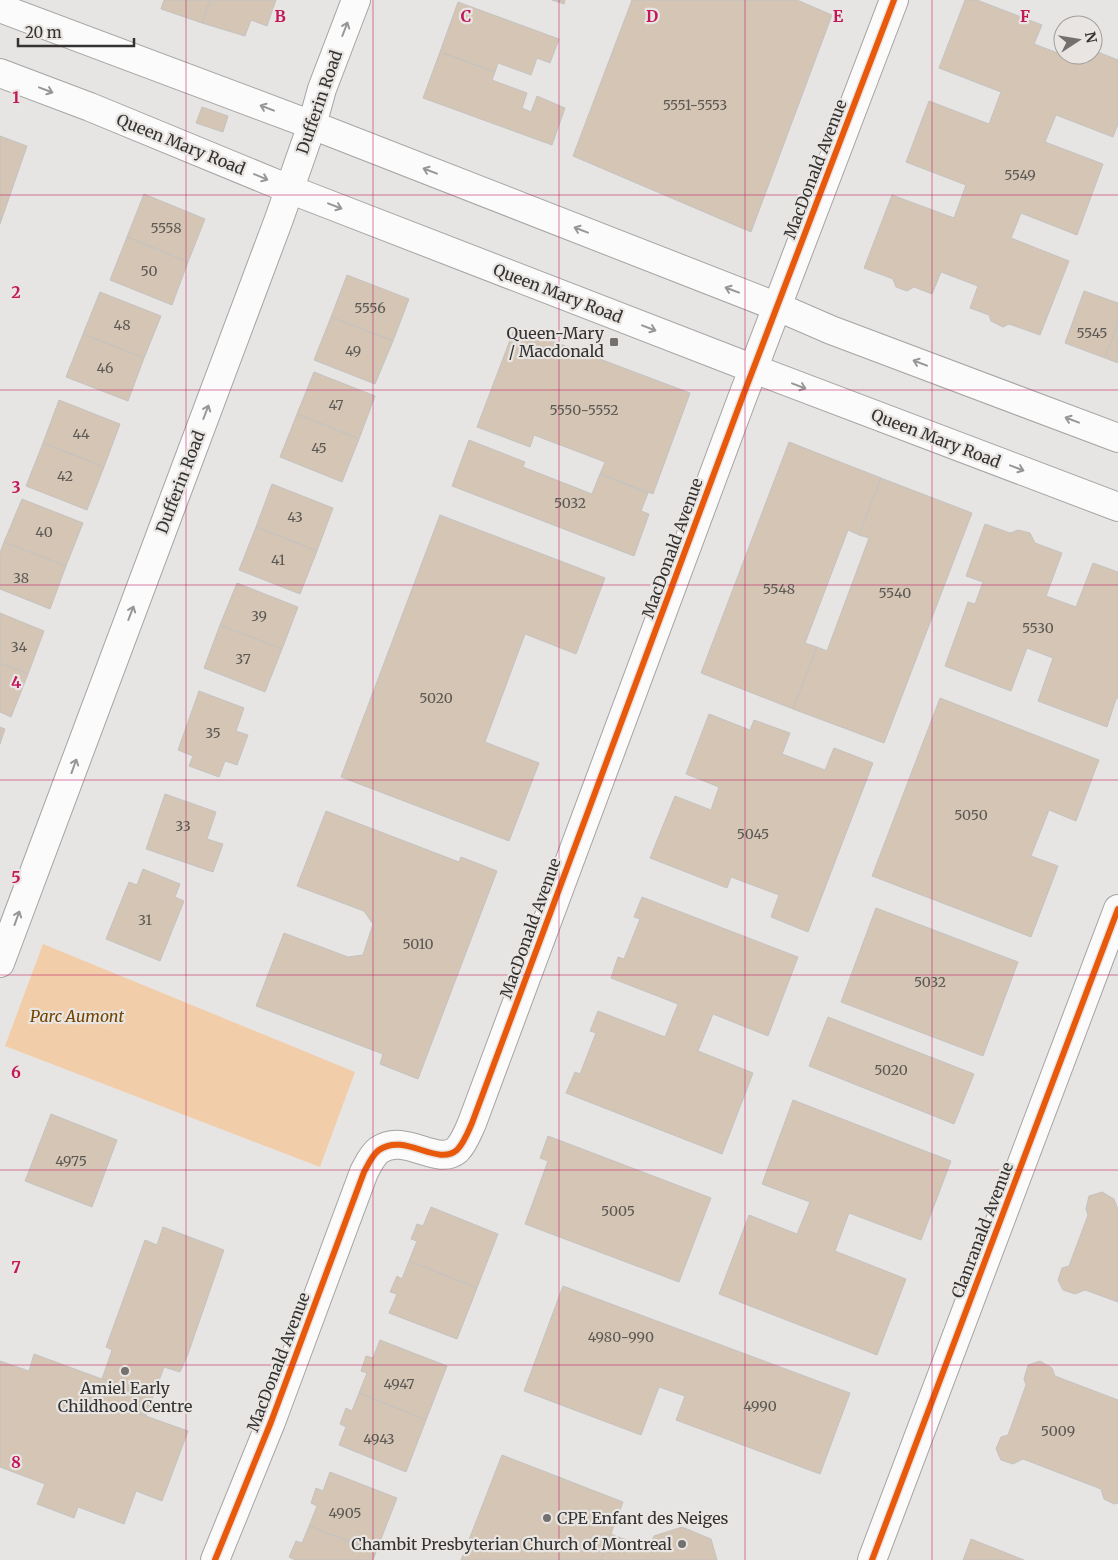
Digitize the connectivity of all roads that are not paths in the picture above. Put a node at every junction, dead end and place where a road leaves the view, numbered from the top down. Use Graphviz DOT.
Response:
graph roads {
  1 [pos="356,0"];
  2 [pos="894,0"];
  3 [pos="0,8"];
  4 [pos="0,73"];
  5 [pos="312,125"];
  6 [pos="289,189"];
  7 [pos="778,307"];
  8 [pos="754,369"];
  9 [pos="1118,438"];
  10 [pos="1118,507"];
  11 [pos="1118,909"];
  12 [pos="0,964"];
  13 [pos="215,1560"];
  14 [pos="872,1560"];
  5 -- 1 [label="street, Dufferin Road, one-way"];
  2 -- 7 [label="street, MacDonald Avenue"];
  5 -- 3 [label="street, one-way"];
  4 -- 6 [label="street, Queen Mary Road, one-way"];
  5 -- 6 [label="street, Dufferin Road"];
  7 -- 5 [label="street, one-way"];
  6 -- 8 [label="street, Queen Mary Road, one-way"];
  12 -- 6 [label="street, Dufferin Road, one-way"];
  7 -- 8 [label="street, MacDonald Avenue"];
  9 -- 7 [label="street, one-way"];
  8 -- 10 [label="street, Queen Mary Road, one-way"];
  8 -- 13 [label="street, MacDonald Avenue"];
  11 -- 14 [label="street, Clanranald Avenue"];
}
